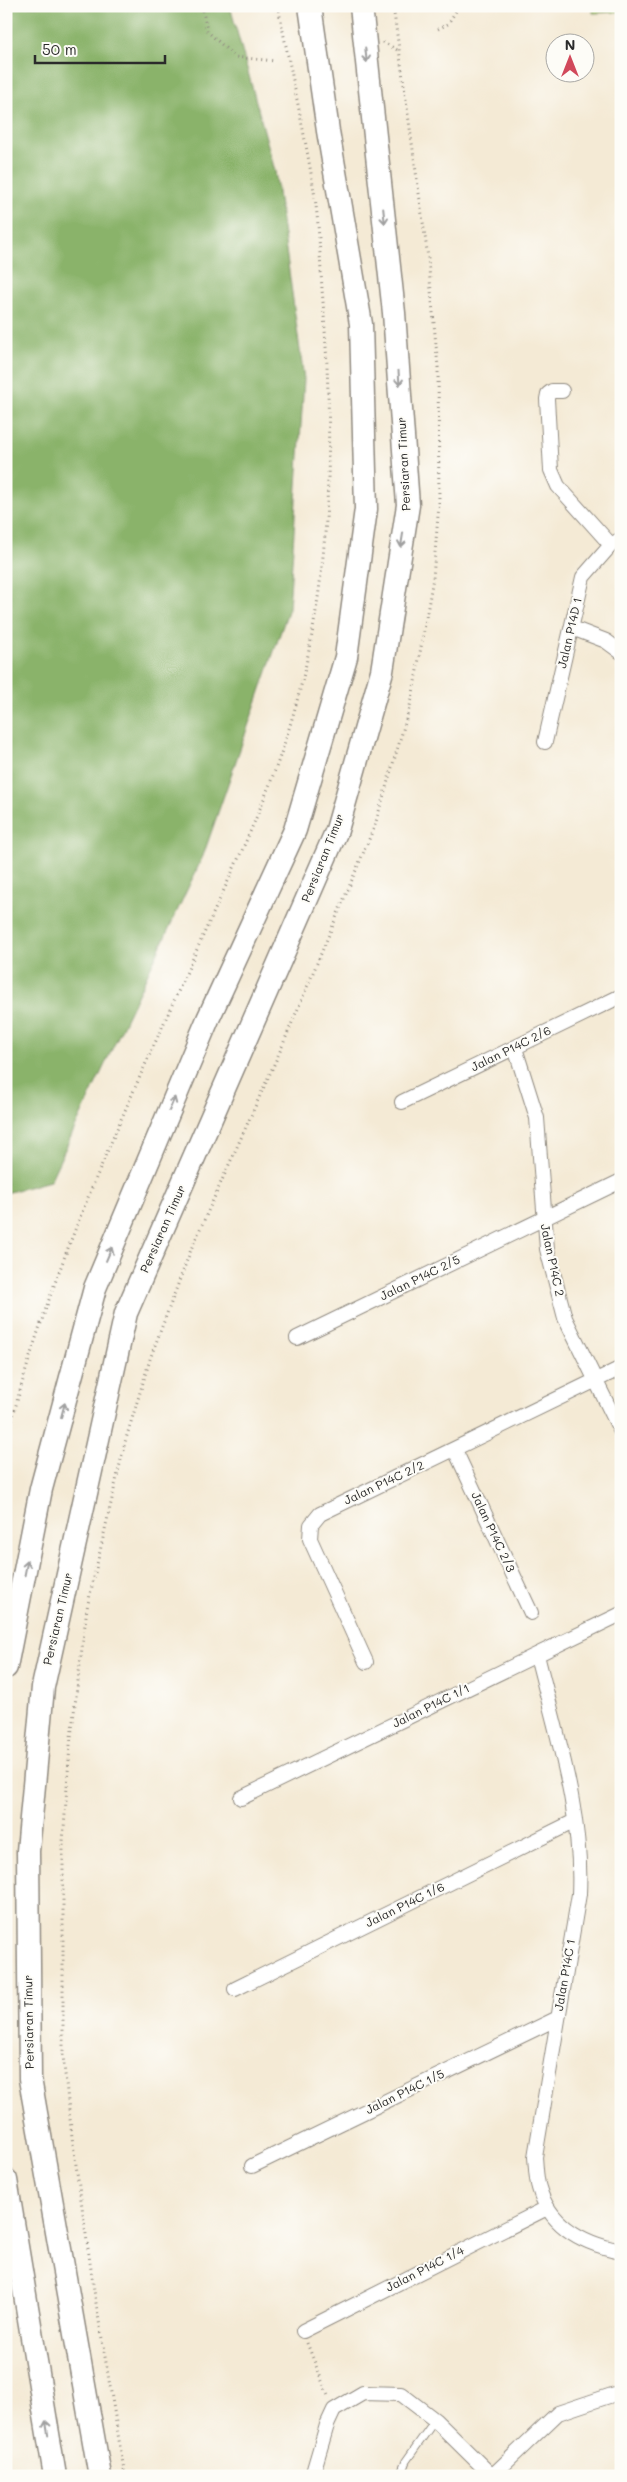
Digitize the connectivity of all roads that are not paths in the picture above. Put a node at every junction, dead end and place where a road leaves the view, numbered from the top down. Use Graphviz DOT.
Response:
graph roads {
  1 [pos="310,6"];
  2 [pos="361,6"];
  3 [pos="562,391"];
  4 [pos="616,542"];
  5 [pos="572,628"];
  6 [pos="621,652"];
  7 [pos="545,742"];
  8 [pos="621,996"];
  9 [pos="515,1048"];
  10 [pos="402,1102"];
  11 [pos="621,1181"];
  12 [pos="544,1219"];
  13 [pos="297,1338"];
  14 [pos="621,1368"];
  15 [pos="596,1380"];
  16 [pos="621,1432"];
  17 [pos="455,1450"];
  18 [pos="531,1613"];
  19 [pos="621,1614"];
  20 [pos="537,1655"];
  21 [pos="366,1662"];
  22 [pos="6,1667"];
  23 [pos="241,1798"];
  24 [pos="576,1821"];
  25 [pos="234,1989"];
  26 [pos="558,2018"];
  27 [pos="252,2166"];
  28 [pos="6,2180"];
  29 [pos="547,2208"];
  30 [pos="621,2251"];
  31 [pos="303,2331"];
  32 [pos="621,2392"];
  33 [pos="435,2420"];
  34 [pos="55,2476"];
  35 [pos="100,2476"];
  36 [pos="312,2476"];
  37 [pos="400,2476"];
  38 [pos="492,2476"];
  22 -- 1 [label="main road, one-way"];
  2 -- 35 [label="main road, Persiaran Timur, one-way"];
  3 -- 4 [label="street"];
  4 -- 5 [label="street, Jalan P14D 1"];
  5 -- 6 [label="street"];
  5 -- 7 [label="street, Jalan P14D 1"];
  8 -- 9 [label="street, Jalan P14C 2/6"];
  9 -- 10 [label="street, Jalan P14C 2/6"];
  9 -- 12 [label="street, Jalan P14C 2"];
  11 -- 12 [label="street, Jalan P14C 2/5"];
  12 -- 13 [label="street, Jalan P14C 2/5"];
  12 -- 15 [label="street, Jalan P14C 2"];
  14 -- 15 [label="street, Jalan P14C 2/2"];
  15 -- 16 [label="street, Jalan P14C 2"];
  15 -- 17 [label="street, Jalan P14C 2/2"];
  17 -- 18 [label="street, Jalan P14C 2/3"];
  17 -- 21 [label="street, Jalan P14C 2/2"];
  19 -- 20 [label="street, Jalan P14C 1/1"];
  20 -- 23 [label="street, Jalan P14C 1/1"];
  20 -- 24 [label="street, Jalan P14C 1"];
  24 -- 25 [label="street, Jalan P14C 1/6"];
  24 -- 26 [label="street, Jalan P14C 1"];
  26 -- 27 [label="street, Jalan P14C 1/5"];
  26 -- 29 [label="street, Jalan P14C 1"];
  34 -- 28 [label="main road, one-way"];
  29 -- 30 [label="street, Jalan P14C 1"];
  29 -- 31 [label="street, Jalan P14C 1/4"];
  32 -- 38 [label="street"];
  33 -- 36 [label="street"];
  33 -- 37 [label="lane"];
  33 -- 38 [label="street"];
}
